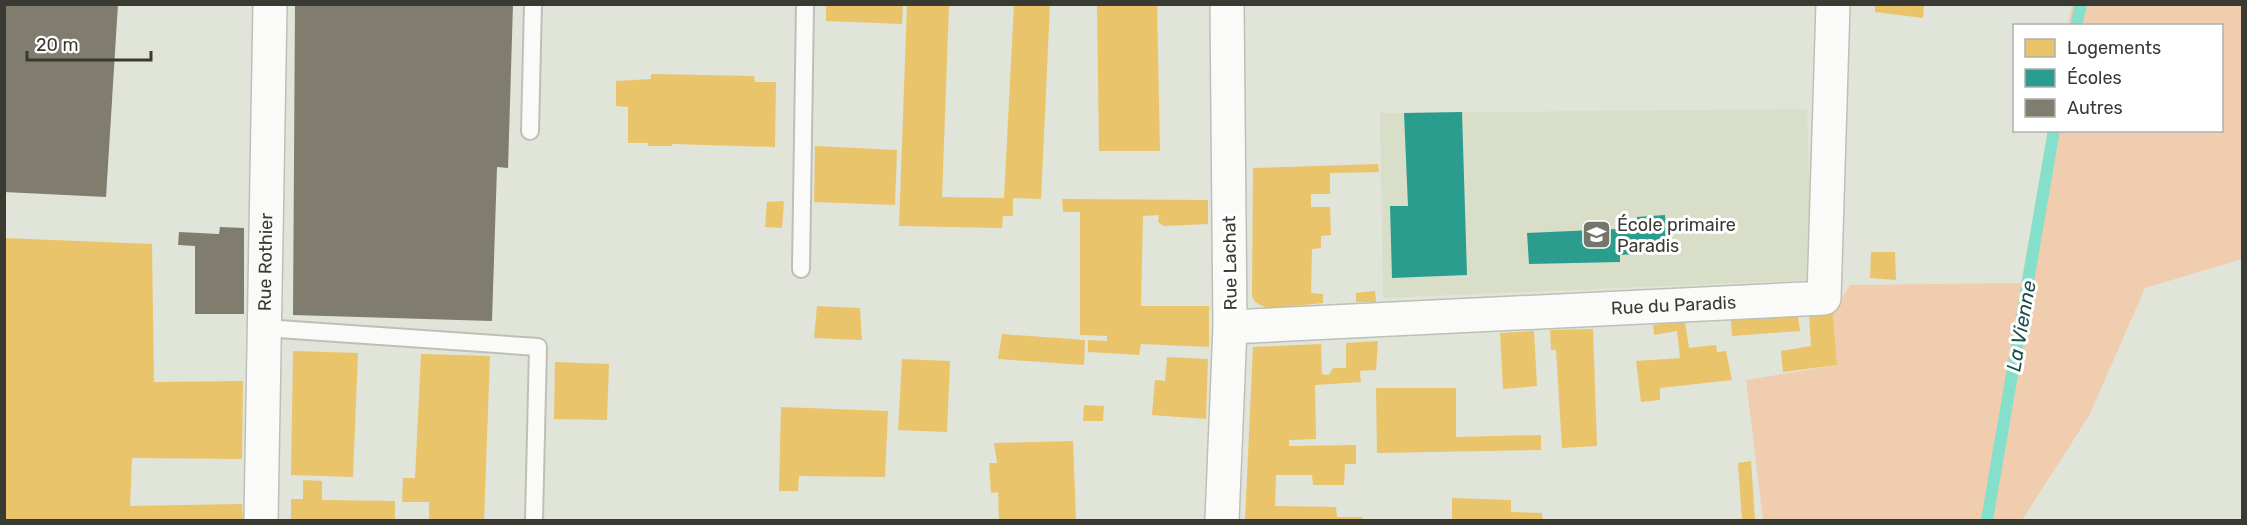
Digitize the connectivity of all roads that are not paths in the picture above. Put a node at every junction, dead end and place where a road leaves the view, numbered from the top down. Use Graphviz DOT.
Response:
graph roads {
  1 [pos="270,4"];
  2 [pos="533,4"];
  3 [pos="805,4"];
  4 [pos="1227,4"];
  5 [pos="1833,4"];
  6 [pos="530,131"];
  7 [pos="801,269"];
  8 [pos="1230,327"];
  9 [pos="264,328"];
  10 [pos="261,520"];
  11 [pos="534,520"];
  12 [pos="1222,520"];
  1 -- 9 [label="street, Rue Rothier"];
  2 -- 6 [label="lane"];
  3 -- 7 [label="lane"];
  4 -- 8 [label="street, Rue Lachat"];
  5 -- 8 [label="street, Rue du Paradis"];
  8 -- 12 [label="street, Rue Lachat"];
  9 -- 10 [label="street, Rue Rothier"];
  9 -- 11 [label="lane"];
}
